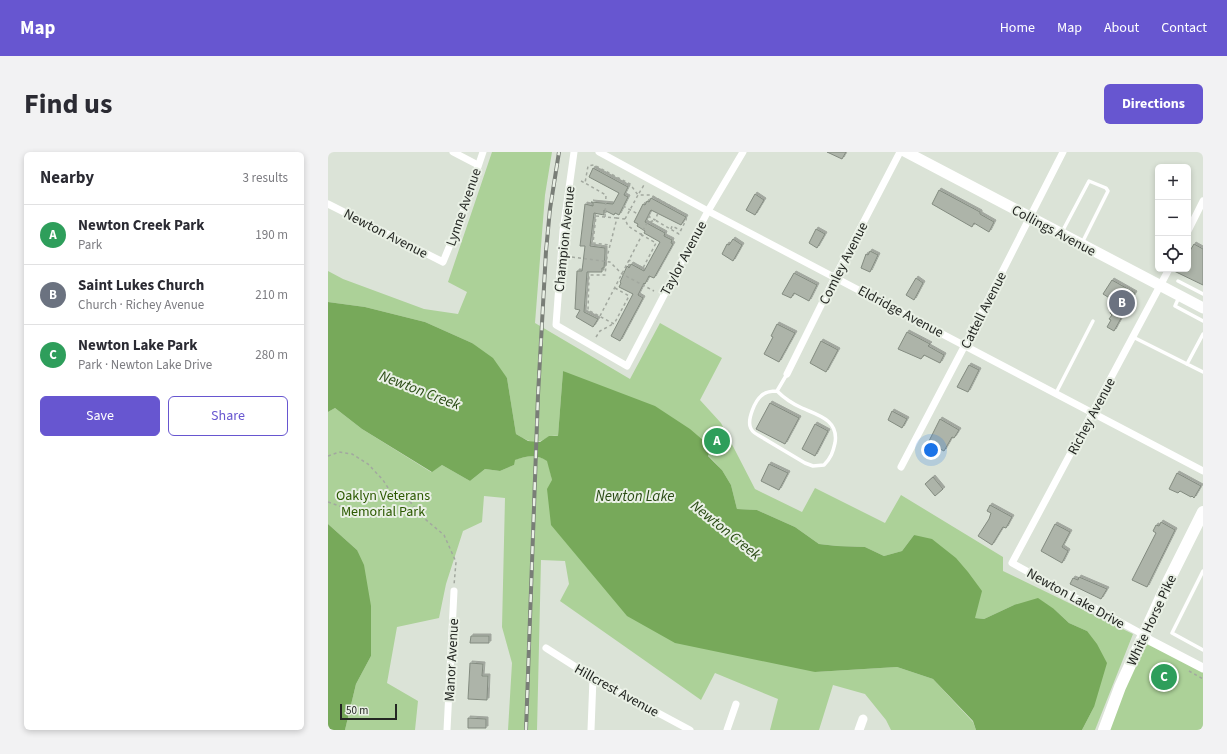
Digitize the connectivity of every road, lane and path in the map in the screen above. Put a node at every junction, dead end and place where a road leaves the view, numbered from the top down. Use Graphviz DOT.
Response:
graph roads {
  1 [pos="453,152"];
  2 [pos="483,152"];
  3 [pos="574,152"];
  4 [pos="599,152"];
  5 [pos="743,152"];
  6 [pos="900,152"];
  7 [pos="906,152"];
  8 [pos="1063,152"];
  9 [pos="478,165"];
  10 [pos="581,181"];
  11 [pos="585,183"];
  12 [pos="645,183"];
  13 [pos="638,195"];
  14 [pos="1203,200"];
  15 [pos="328,204"];
  16 [pos="623,206"];
  17 [pos="630,209"];
  18 [pos="708,211"];
  19 [pos="658,213"];
  20 [pos="638,214"];
  21 [pos="648,216"];
  22 [pos="605,217"];
  23 [pos="617,218"];
  24 [pos="1031,218"];
  25 [pos="625,219"];
  26 [pos="654,220"];
  27 [pos="674,222"];
  28 [pos="1191,225"];
  29 [pos="672,226"];
  30 [pos="671,229"];
  31 [pos="681,230"];
  32 [pos="1061,234"];
  33 [pos="641,235"];
  34 [pos="1082,244"];
  35 [pos="610,245"];
  36 [pos="572,257"];
  37 [pos="607,260"];
  38 [pos="629,260"];
  39 [pos="443,262"];
  40 [pos="1168,272"];
  41 [pos="622,274"];
  42 [pos="835,277"];
  43 [pos="1178,281"];
  44 [pos="1161,286"];
  45 [pos="614,288"];
  46 [pos="654,291"];
  47 [pos="1203,294"];
  48 [pos="1180,296"];
  49 [pos="1203,308"];
  50 [pos="600,316"];
  51 [pos="1203,320"];
  52 [pos="1093,321"];
  53 [pos="614,324"];
  54 [pos="1203,334"];
  55 [pos="596,337"];
  56 [pos="1134,337"];
  57 [pos="965,345"];
  58 [pos="1187,364"];
  59 [pos="627,366"];
  60 [pos="1203,372"];
  61 [pos="787,374"];
  62 [pos="777,391"];
  63 [pos="1056,393"];
  64 [pos="1093,413"];
  65 [pos="328,456"];
  66 [pos="901,466"];
  67 [pos="1203,471"];
  68 [pos="328,502"];
  69 [pos="1203,512"];
  70 [pos="419,514"];
  71 [pos="1012,563"];
  72 [pos="1203,571"];
  73 [pos="454,591"];
  74 [pos="1144,635"];
  75 [pos="546,648"];
  76 [pos="1203,650"];
  77 [pos="1203,668"];
  78 [pos="593,678"];
  79 [pos="736,704"];
  80 [pos="863,718"];
  81 [pos="448,730"];
  82 [pos="591,730"];
  83 [pos="690,730"];
  84 [pos="727,730"];
  85 [pos="859,730"];
  86 [pos="1104,730"];
  1 -- 9 [label="street"];
  2 -- 9 [label="street, Lynne Avenue"];
  3 -- 59 [label="street, Champion Avenue"];
  4 -- 18 [label="street, Eldridge Avenue"];
  5 -- 18 [label="street, Taylor Avenue"];
  6 -- 42 [label="street, Comley Avenue"];
  7 -- 24 [label="main road, Collings Avenue"];
  8 -- 24 [label="street, Cattell Avenue"];
  9 -- 39 [label="street, Lynne Avenue"];
  10 -- 11 [label="path"];
  11 -- 13 [label="path"];
  11 -- 22 [label="path"];
  12 -- 13 [label="path"];
  13 -- 17 [label="path"];
  13 -- 31 [label="path"];
  14 -- 28 [label="street"];
  15 -- 39 [label="street, Newton Avenue"];
  16 -- 17 [label="path"];
  17 -- 20 [label="path"];
  17 -- 25 [label="path"];
  18 -- 42 [label="street, Eldridge Avenue"];
  18 -- 59 [label="street, Taylor Avenue"];
  19 -- 26 [label="path"];
  21 -- 26 [label="path"];
  22 -- 23 [label="path"];
  22 -- 35 [label="path"];
  23 -- 25 [label="path"];
  23 -- 35 [label="path"];
  24 -- 32 [label="main road, Collings Avenue"];
  24 -- 57 [label="street, Cattell Avenue"];
  25 -- 33 [label="path"];
  26 -- 30 [label="path"];
  26 -- 33 [label="path"];
  27 -- 29 [label="path"];
  29 -- 30 [label="path"];
  29 -- 31 [label="path"];
  30 -- 31 [label="path"];
  32 -- 34 [label="main road, Collings Avenue"];
  32 -- 34 [label="lane"];
  33 -- 38 [label="path"];
  33 -- 38 [label="path"];
  34 -- 44 [label="main road, Collings Avenue"];
  35 -- 37 [label="path"];
  36 -- 37 [label="path"];
  37 -- 41 [label="path"];
  37 -- 50 [label="path"];
  38 -- 41 [label="path"];
  40 -- 44 [label="street, Richey Avenue"];
  41 -- 45 [label="path"];
  41 -- 46 [label="path"];
  42 -- 57 [label="street, Eldridge Avenue"];
  42 -- 61 [label="street, Comley Avenue"];
  43 -- 47 [label="lane"];
  44 -- 48 [label="main road, Collings Avenue"];
  44 -- 56 [label="street, Richey Avenue"];
  45 -- 50 [label="path"];
  45 -- 53 [label="path"];
  48 -- 49 [label="main road, Collings Avenue"];
  48 -- 51 [label="lane"];
  50 -- 53 [label="path"];
  52 -- 63 [label="lane"];
  53 -- 55 [label="path"];
  54 -- 58 [label="lane"];
  56 -- 58 [label="lane"];
  56 -- 64 [label="street, Richey Avenue"];
  57 -- 63 [label="street, Eldridge Avenue"];
  57 -- 66 [label="street, Cattell Avenue"];
  58 -- 60 [label="lane"];
  61 -- 62 [label="lane"];
  62 -- 62 [label="lane"];
  63 -- 64 [label="street, Eldridge Avenue"];
  64 -- 67 [label="street, Eldridge Avenue"];
  64 -- 71 [label="street, Richey Avenue"];
  65 -- 70 [label="path"];
  68 -- 70 [label="path"];
  69 -- 74 [label="highway, White Horse Pike"];
  70 -- 73 [label="path"];
  71 -- 74 [label="street, Newton Lake Drive"];
  72 -- 76 [label="lane"];
  73 -- 81 [label="street, Manor Avenue"];
  74 -- 77 [label="street, Newton Lake Drive"];
  74 -- 86 [label="highway, White Horse Pike"];
  75 -- 78 [label="street, Hillcrest Avenue"];
  78 -- 82 [label="street"];
  78 -- 83 [label="street, Hillcrest Avenue"];
  79 -- 84 [label="street"];
  80 -- 85 [label="street"];
}
